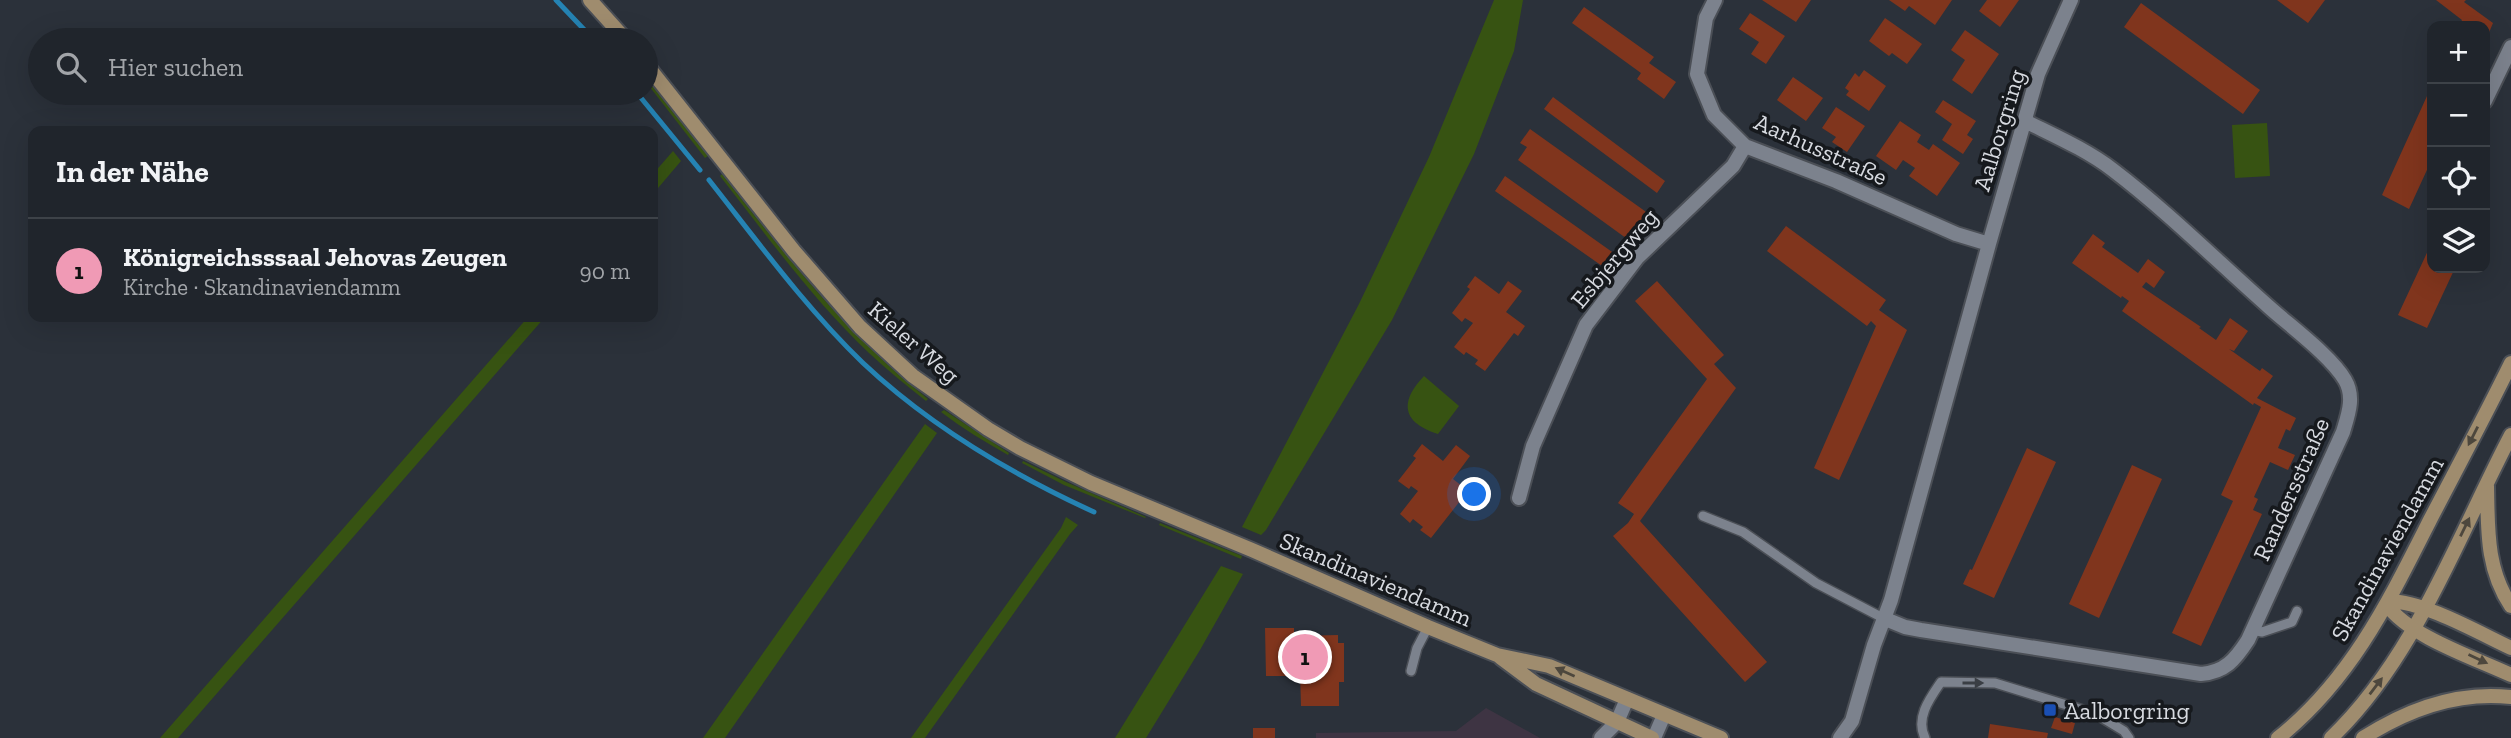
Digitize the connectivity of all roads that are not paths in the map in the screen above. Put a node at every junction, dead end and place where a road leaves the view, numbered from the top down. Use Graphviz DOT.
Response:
graph roads {
  1 [pos="590,0"];
  2 [pos="1714,0"];
  3 [pos="2071,0"];
  4 [pos="615,28"];
  5 [pos="2511,47"];
  6 [pos="658,79"];
  7 [pos="2490,91"];
  8 [pos="2025,121"];
  9 [pos="1745,145"];
  10 [pos="1989,244"];
  11 [pos="2511,363"];
  12 [pos="2511,435"];
  13 [pos="2487,481"];
  14 [pos="1519,498"];
  15 [pos="1703,516"];
  16 [pos="1237,544"];
  17 [pos="2388,603"];
  18 [pos="2511,606"];
  19 [pos="2424,608"];
  20 [pos="2297,611"];
  21 [pos="1884,618"];
  22 [pos="1428,627"];
  23 [pos="2413,629"];
  24 [pos="2252,630"];
  25 [pos="2511,648"];
  26 [pos="1497,655"];
  27 [pos="1411,671"];
  28 [pos="2511,675"];
  29 [pos="2511,697"];
  30 [pos="1628,699"];
  31 [pos="1664,715"];
  32 [pos="1852,721"];
  33 [pos="1617,722"];
  34 [pos="1601,738"];
  35 [pos="1653,738"];
  36 [pos="1721,738"];
  37 [pos="1840,738"];
  38 [pos="1854,738"];
  39 [pos="1925,738"];
  40 [pos="2129,738"];
  41 [pos="2278,738"];
  42 [pos="2332,738"];
  43 [pos="2363,738"];
  1 -- 4 [label="street"];
  2 -- 9 [label="street, Aarhusstraße"];
  3 -- 8 [label="street, Aalborgring"];
  5 -- 7 [label="street"];
  6 -- 16 [label="street, Kieler Weg"];
  8 -- 10 [label="street, Aalborgring"];
  8 -- 24 [label="street, Randersstraße"];
  9 -- 10 [label="street, Aarhusstraße"];
  9 -- 14 [label="street, Esbjergweg"];
  10 -- 21 [label="street, Aalborgring"];
  11 -- 17 [label="street, Skandinaviendamm, one-way"];
  12 -- 13 [label="street"];
  13 -- 18 [label="street"];
  19 -- 13 [label="street, one-way"];
  15 -- 21 [label="lane"];
  16 -- 22 [label="street, Skandinaviendamm"];
  17 -- 19 [label="street"];
  17 -- 23 [label="street"];
  17 -- 41 [label="street, Skandinaviendamm"];
  19 -- 23 [label="street"];
  19 -- 25 [label="street"];
  20 -- 24 [label="lane"];
  21 -- 24 [label="street, Randersstraße"];
  21 -- 32 [label="street, Aalborgring"];
  22 -- 26 [label="street, Skandinaviendamm"];
  22 -- 27 [label="lane"];
  23 -- 28 [label="street, one-way"];
  42 -- 23 [label="street, one-way"];
  30 -- 26 [label="street, Skandinaviendamm, one-way"];
  26 -- 33 [label="street, Skandinaviendamm"];
  29 -- 43 [label="street"];
  30 -- 31 [label="street, Skandinaviendamm"];
  30 -- 33 [label="street"];
  31 -- 35 [label="street"];
  31 -- 36 [label="street, Skandinaviendamm"];
  32 -- 37 [label="street, Aalborgring"];
  32 -- 38 [label="street, Aalborgring"];
  33 -- 34 [label="street"];
  33 -- 35 [label="street, Skandinaviendamm"];
  39 -- 40 [label="lane, one-way"];
}
